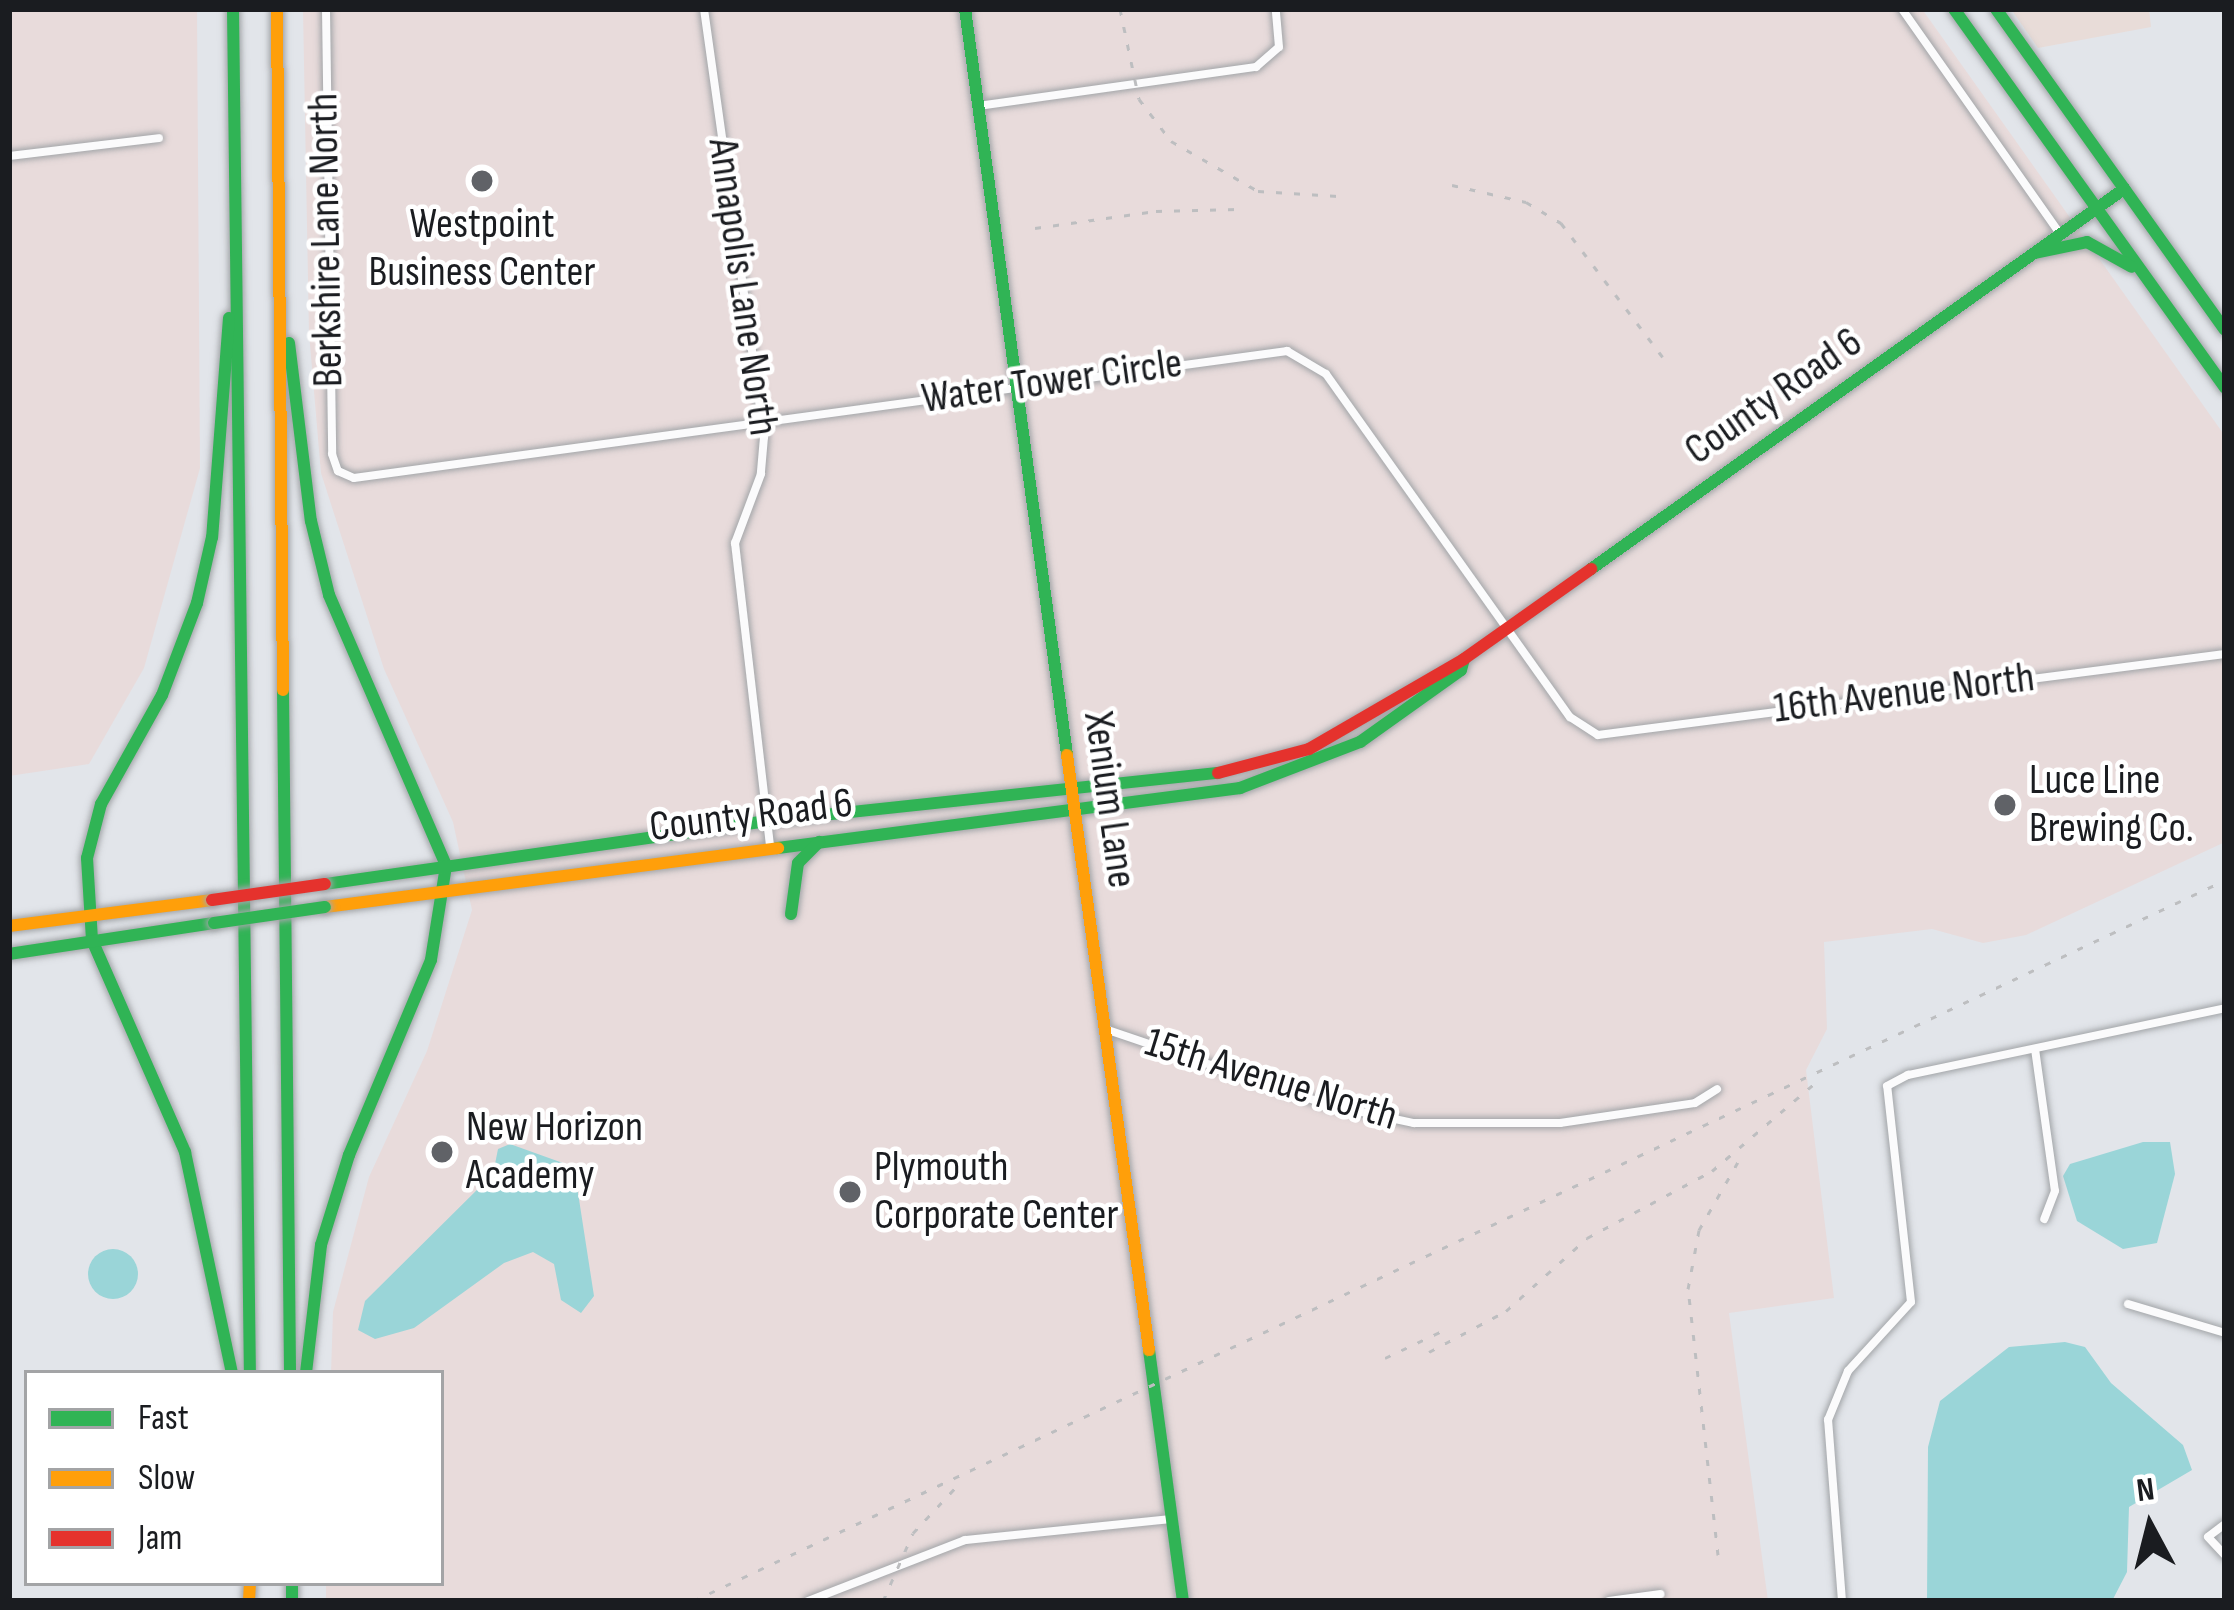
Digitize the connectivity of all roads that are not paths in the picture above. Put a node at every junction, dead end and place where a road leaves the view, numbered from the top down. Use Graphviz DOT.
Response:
graph roads {
  1 [pos="233,9"];
  2 [pos="277,9"];
  3 [pos="326,9"];
  4 [pos="704,9"];
  5 [pos="964,9"];
  6 [pos="1276,9"];
  7 [pos="1902,9"];
  8 [pos="1954,9"];
  9 [pos="1996,9"];
  10 [pos="978,106"];
  11 [pos="159,138"];
  12 [pos="9,156"];
  13 [pos="2124,189"];
  14 [pos="2096,208"];
  15 [pos="2061,235"];
  16 [pos="2035,253"];
  17 [pos="281,256"];
  18 [pos="2144,277"];
  19 [pos="238,280"];
  20 [pos="2225,330"];
  21 [pos="1017,387"];
  22 [pos="2225,388"];
  23 [pos="761,423"];
  24 [pos="338,470"];
  25 [pos="1507,627"];
  26 [pos="2225,654"];
  27 [pos="1463,659"];
  28 [pos="1583,729"];
  29 [pos="1074,791"];
  30 [pos="1077,810"];
  31 [pos="767,821"];
  32 [pos="825,839"];
  33 [pos="770,846"];
  34 [pos="446,866"];
  35 [pos="446,889"];
  36 [pos="88,914"];
  37 [pos="791,914"];
  38 [pos="9,926"];
  39 [pos="92,940"];
  40 [pos="9,953"];
  41 [pos="2225,1008"];
  42 [pos="1108,1030"];
  43 [pos="2035,1049"];
  44 [pos="1717,1089"];
  45 [pos="2044,1219"];
  46 [pos="2128,1304"];
  47 [pos="2225,1334"];
  48 [pos="231,1370"];
  49 [pos="250,1370"];
  50 [pos="290,1370"];
  51 [pos="306,1370"];
  52 [pos="1173,1519"];
  53 [pos="2225,1524"];
  54 [pos="2225,1555"];
  55 [pos="1661,1594"];
  56 [pos="808,1601"];
  57 [pos="1183,1601"];
  58 [pos="1609,1601"];
  59 [pos="1842,1601"];
  1 -- 19 [label="main road"];
  2 -- 17 [label="main road"];
  3 -- 24 [label="street, Berkshire Lane North"];
  4 -- 23 [label="street, Annapolis Lane North"];
  5 -- 10 [label="main road, Xenium Lane"];
  6 -- 10 [label="street"];
  7 -- 15 [label="street"];
  8 -- 14 [label="main road"];
  9 -- 13 [label="main road"];
  10 -- 21 [label="main road, Xenium Lane"];
  11 -- 12 [label="street"];
  13 -- 14 [label="main road, County Road 6"];
  13 -- 20 [label="main road"];
  14 -- 15 [label="main road, County Road 6"];
  14 -- 18 [label="main road"];
  15 -- 16 [label="main road, County Road 6"];
  16 -- 18 [label="main road"];
  16 -- 25 [label="main road, County Road 6"];
  17 -- 34 [label="main road"];
  17 -- 50 [label="main road"];
  18 -- 22 [label="main road"];
  19 -- 36 [label="main road"];
  19 -- 49 [label="main road"];
  21 -- 23 [label="street, Water Tower Circle"];
  21 -- 25 [label="street, Water Tower Circle"];
  21 -- 29 [label="main road, Xenium Lane"];
  23 -- 24 [label="street, Water Tower Circle"];
  23 -- 31 [label="street, Annapolis Lane North"];
  25 -- 27 [label="main road, County Road 6"];
  25 -- 28 [label="street, Water Tower Circle"];
  26 -- 28 [label="street, 16th Avenue North"];
  27 -- 29 [label="main road, County Road 6"];
  27 -- 30 [label="main road, County Road 6"];
  29 -- 30 [label="main road, Xenium Lane"];
  29 -- 31 [label="main road, County Road 6"];
  30 -- 32 [label="main road, County Road 6"];
  30 -- 42 [label="main road, Xenium Lane"];
  31 -- 33 [label="street, Annapolis Lane North"];
  31 -- 34 [label="main road, County Road 6"];
  32 -- 33 [label="main road, County Road 6"];
  32 -- 37 [label="main road"];
  33 -- 35 [label="main road, County Road 6"];
  34 -- 35 [label="main road"];
  34 -- 36 [label="main road, County Road 6, bridge"];
  35 -- 39 [label="main road, County Road 6, bridge"];
  35 -- 51 [label="main road"];
  36 -- 38 [label="main road, County Road 6"];
  36 -- 39 [label="main road"];
  39 -- 40 [label="main road, County Road 6"];
  39 -- 48 [label="main road"];
  41 -- 43 [label="street"];
  42 -- 44 [label="street, 15th Avenue North"];
  42 -- 52 [label="main road, Xenium Lane"];
  43 -- 45 [label="street"];
  43 -- 59 [label="street"];
  46 -- 47 [label="street"];
  52 -- 56 [label="street"];
  52 -- 57 [label="main road, Xenium Lane"];
  53 -- 54 [label="street"];
  55 -- 58 [label="street"];
}
